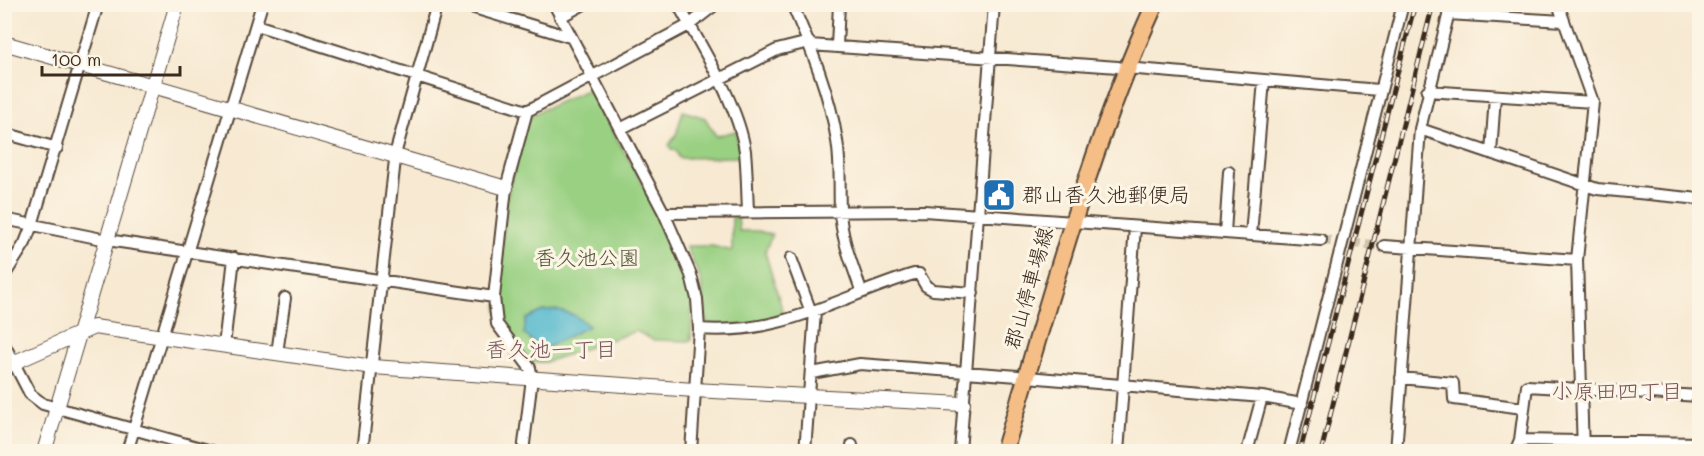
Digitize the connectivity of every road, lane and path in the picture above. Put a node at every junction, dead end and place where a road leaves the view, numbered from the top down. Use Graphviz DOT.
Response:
graph roads {
  1 [pos="98,4"];
  2 [pos="177,4"];
  3 [pos="262,4"];
  4 [pos="437,4"];
  5 [pos="461,4"];
  6 [pos="554,4"];
  7 [pos="584,4"];
  8 [pos="678,4"];
  9 [pos="716,4"];
  10 [pos="792,4"];
  11 [pos="839,4"];
  12 [pos="994,4"];
  13 [pos="1145,4"];
  14 [pos="1155,4"];
  15 [pos="1403,4"];
  16 [pos="1558,4"];
  17 [pos="1449,9"];
  18 [pos="560,17"];
  19 [pos="1563,21"];
  20 [pos="256,25"];
  21 [pos="689,25"];
  22 [pos="570,38"];
  23 [pos="4,43"];
  24 [pos="810,44"];
  25 [pos="837,46"];
  26 [pos="991,59"];
  27 [pos="80,65"];
  28 [pos="1122,68"];
  29 [pos="592,76"];
  30 [pos="417,77"];
  31 [pos="717,80"];
  32 [pos="1264,80"];
  33 [pos="153,87"];
  34 [pos="1379,90"];
  35 [pos="1427,91"];
  36 [pos="1495,96"];
  37 [pos="1593,102"];
  38 [pos="230,109"];
  39 [pos="526,111"];
  40 [pos="620,129"];
  41 [pos="1420,129"];
  42 [pos="4,133"];
  43 [pos="57,148"];
  44 [pos="1491,153"];
  45 [pos="395,157"];
  46 [pos="1228,172"];
  47 [pos="1585,186"];
  48 [pos="506,188"];
  49 [pos="1700,199"];
  50 [pos="748,211"];
  51 [pos="840,212"];
  52 [pos="664,213"];
  53 [pos="979,215"];
  54 [pos="4,219"];
  55 [pos="1068,223"];
  56 [pos="32,225"];
  57 [pos="1136,227"];
  58 [pos="1225,233"];
  59 [pos="1251,235"];
  60 [pos="107,240"];
  61 [pos="1321,240"];
  62 [pos="1384,246"];
  63 [pos="1411,247"];
  64 [pos="187,252"];
  65 [pos="234,258"];
  66 [pos="791,258"];
  67 [pos="1577,260"];
  68 [pos="4,276"];
  69 [pos="383,279"];
  70 [pos="861,290"];
  71 [pos="973,293"];
  72 [pos="494,297"];
  73 [pos="285,298"];
  74 [pos="813,311"];
  75 [pos="699,329"];
  76 [pos="79,332"];
  77 [pos="161,337"];
  78 [pos="4,345"];
  79 [pos="224,346"];
  80 [pos="278,353"];
  81 [pos="9,365"];
  82 [pos="373,367"];
  83 [pos="967,372"];
  84 [pos="812,373"];
  85 [pos="1022,376"];
  86 [pos="532,378"];
  87 [pos="1401,378"];
  88 [pos="1123,384"];
  89 [pos="694,390"];
  90 [pos="1581,390"];
  91 [pos="811,394"];
  92 [pos="1700,396"];
  93 [pos="1262,397"];
  94 [pos="963,404"];
  95 [pos="1302,404"];
  96 [pos="57,408"];
  97 [pos="1523,408"];
  98 [pos="134,429"];
  99 [pos="1583,439"];
  100 [pos="1520,440"];
  101 [pos="1700,443"];
  102 [pos="44,452"];
  103 [pos="127,452"];
  104 [pos="215,452"];
  105 [pos="362,452"];
  106 [pos="523,452"];
  107 [pos="691,452"];
  108 [pos="805,452"];
  109 [pos="960,452"];
  110 [pos="995,452"];
  111 [pos="1004,452"];
  112 [pos="1118,452"];
  113 [pos="1247,452"];
  114 [pos="1289,452"];
  115 [pos="1396,452"];
  116 [pos="1515,452"];
  117 [pos="1583,452"];
  1 -- 27 [label="street"];
  2 -- 33 [label="street"];
  3 -- 20 [label="street"];
  4 -- 30 [label="street"];
  5 -- 22 [label="street"];
  6 -- 18 [label="street"];
  7 -- 18 [label="street"];
  8 -- 21 [label="street"];
  9 -- 21 [label="street"];
  10 -- 24 [label="street"];
  11 -- 25 [label="street"];
  12 -- 26 [label="street"];
  13 -- 28 [label="main road, 郡山停車場線"];
  14 -- 28 [label="main road, 郡山停車場線"];
  15 -- 34 [label="street"];
  16 -- 19 [label="street"];
  17 -- 19 [label="street"];
  17 -- 35 [label="street"];
  18 -- 22 [label="street"];
  19 -- 37 [label="street"];
  20 -- 30 [label="street"];
  20 -- 38 [label="street"];
  21 -- 29 [label="street"];
  21 -- 31 [label="street"];
  22 -- 29 [label="street"];
  23 -- 27 [label="street"];
  24 -- 25 [label="street"];
  24 -- 31 [label="street"];
  24 -- 51 [label="street"];
  25 -- 26 [label="street"];
  26 -- 28 [label="street"];
  26 -- 53 [label="street"];
  27 -- 33 [label="street"];
  27 -- 43 [label="street"];
  28 -- 32 [label="street"];
  28 -- 55 [label="main road, 郡山停車場線"];
  29 -- 39 [label="street"];
  29 -- 40 [label="street"];
  30 -- 39 [label="street"];
  30 -- 45 [label="street"];
  31 -- 40 [label="street"];
  31 -- 50 [label="street"];
  32 -- 34 [label="street"];
  32 -- 59 [label="street"];
  33 -- 38 [label="street"];
  33 -- 60 [label="street"];
  34 -- 95 [label="street"];
  35 -- 36 [label="street"];
  35 -- 41 [label="street"];
  36 -- 37 [label="street"];
  36 -- 44 [label="street"];
  37 -- 47 [label="street"];
  38 -- 45 [label="street"];
  38 -- 64 [label="street"];
  39 -- 48 [label="street"];
  40 -- 52 [label="street"];
  41 -- 44 [label="street"];
  41 -- 63 [label="street"];
  42 -- 43 [label="street"];
  43 -- 56 [label="street"];
  44 -- 47 [label="street"];
  45 -- 48 [label="street"];
  45 -- 69 [label="street"];
  46 -- 58 [label="street"];
  47 -- 49 [label="street"];
  47 -- 67 [label="street"];
  48 -- 72 [label="street"];
  50 -- 51 [label="street"];
  50 -- 52 [label="street"];
  51 -- 53 [label="street"];
  51 -- 70 [label="street"];
  52 -- 75 [label="street"];
  53 -- 55 [label="street"];
  53 -- 71 [label="street"];
  54 -- 56 [label="street"];
  55 -- 57 [label="street"];
  55 -- 85 [label="main road, 郡山停車場線"];
  56 -- 60 [label="street"];
  56 -- 68 [label="street"];
  57 -- 58 [label="street"];
  57 -- 88 [label="street"];
  58 -- 59 [label="street"];
  59 -- 61 [label="street"];
  60 -- 64 [label="street"];
  60 -- 76 [label="street"];
  62 -- 63 [label="street"];
  63 -- 67 [label="street"];
  63 -- 87 [label="street"];
  64 -- 65 [label="street"];
  64 -- 77 [label="street"];
  65 -- 69 [label="street"];
  65 -- 79 [label="street"];
  66 -- 74 [label="street"];
  67 -- 90 [label="street"];
  69 -- 72 [label="street"];
  69 -- 82 [label="street"];
  70 -- 71 [label="street"];
  70 -- 74 [label="street"];
  71 -- 83 [label="street"];
  72 -- 86 [label="street"];
  73 -- 80 [label="street"];
  74 -- 75 [label="street"];
  74 -- 84 [label="street"];
  75 -- 89 [label="street"];
  76 -- 77 [label="street"];
  76 -- 81 [label="street"];
  76 -- 96 [label="street"];
  77 -- 79 [label="street"];
  77 -- 98 [label="street"];
  78 -- 81 [label="street"];
  79 -- 80 [label="street"];
  80 -- 82 [label="street"];
  81 -- 96 [label="street"];
  82 -- 86 [label="street"];
  82 -- 105 [label="street"];
  83 -- 84 [label="street"];
  83 -- 85 [label="street"];
  83 -- 94 [label="street"];
  84 -- 91 [label="street"];
  85 -- 88 [label="street"];
  85 -- 110 [label="main road, 郡山停車場線"];
  85 -- 111 [label="main road, 郡山停車場線"];
  86 -- 89 [label="street"];
  86 -- 106 [label="street"];
  87 -- 97 [label="street"];
  87 -- 115 [label="street"];
  88 -- 93 [label="street"];
  88 -- 112 [label="street"];
  89 -- 91 [label="street"];
  89 -- 107 [label="street"];
  90 -- 92 [label="street"];
  90 -- 97 [label="street"];
  90 -- 99 [label="street"];
  91 -- 94 [label="street"];
  91 -- 108 [label="street"];
  93 -- 95 [label="street"];
  93 -- 113 [label="street"];
  94 -- 109 [label="street"];
  95 -- 114 [label="street"];
  96 -- 98 [label="street"];
  96 -- 102 [label="street"];
  97 -- 100 [label="street"];
  98 -- 103 [label="street"];
  98 -- 104 [label="street"];
  99 -- 100 [label="street"];
  99 -- 101 [label="street"];
  99 -- 117 [label="street"];
  100 -- 116 [label="street"];
}
